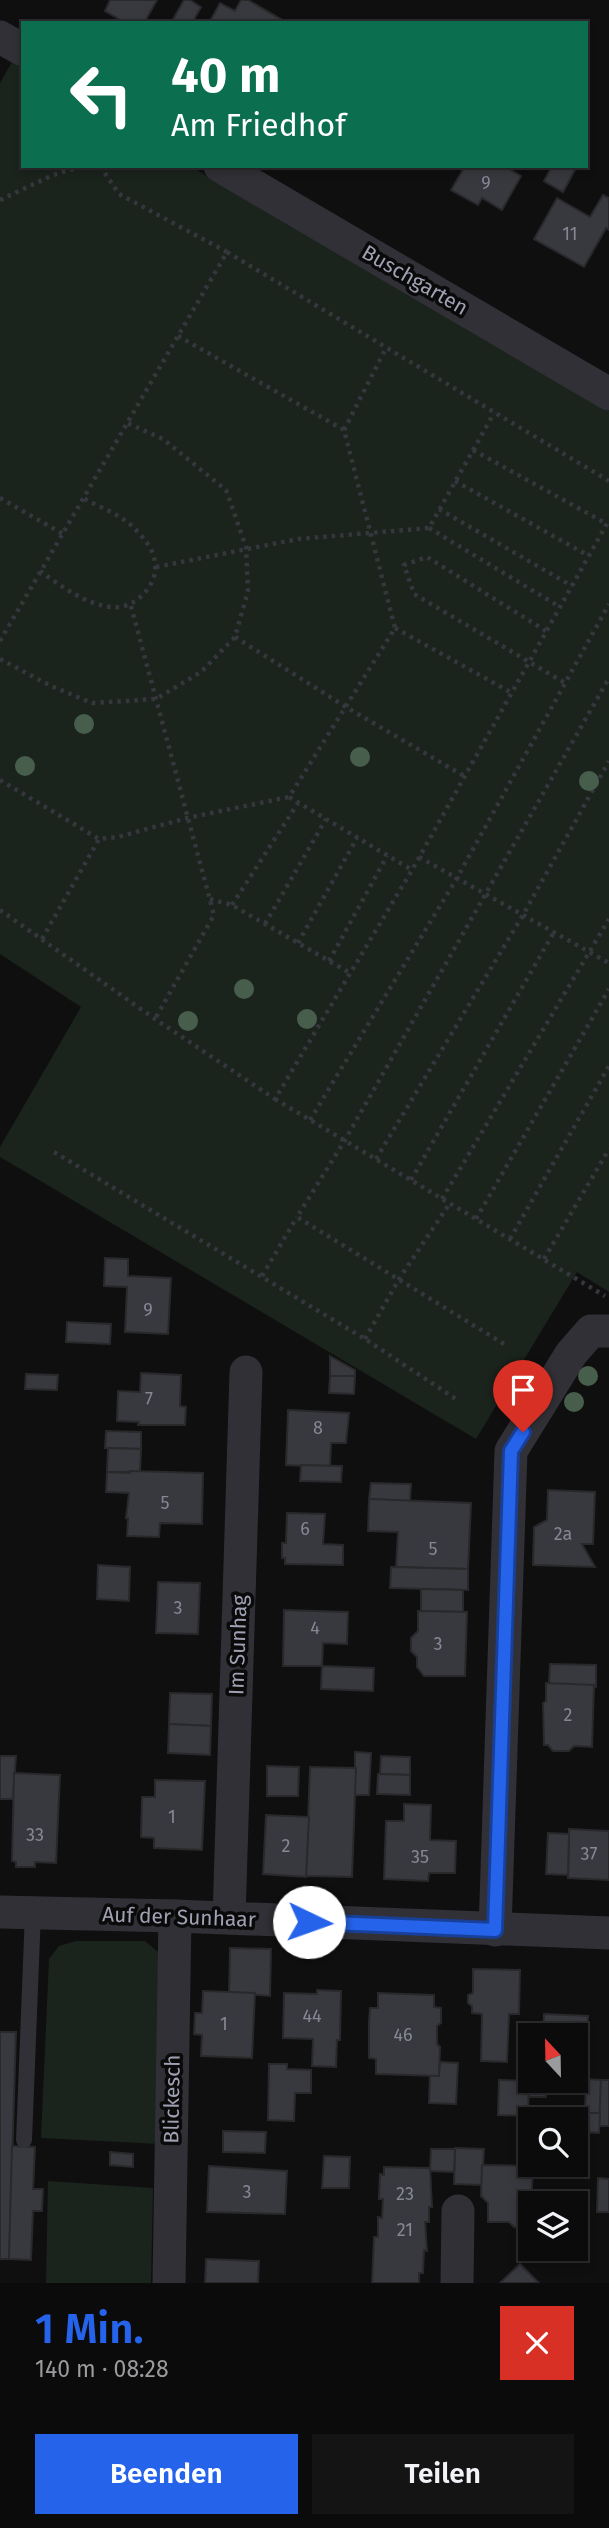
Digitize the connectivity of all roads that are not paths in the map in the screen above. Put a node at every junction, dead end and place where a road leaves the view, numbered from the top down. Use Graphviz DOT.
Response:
graph roads {
  1 [pos="0,37"];
  2 [pos="21,49"];
  3 [pos="223,168"];
  4 [pos="609,394"];
  5 [pos="609,1331"];
  6 [pos="246,1372"];
  7 [pos="0,1912"];
  8 [pos="33,1912"];
  9 [pos="175,1916"];
  10 [pos="229,1919"];
  11 [pos="495,1930"];
  12 [pos="609,1933"];
  13 [pos="24,2140"];
  14 [pos="458,2211"];
  15 [pos="169,2283"];
  16 [pos="457,2283"];
  1 -- 2 [label="street"];
  3 -- 4 [label="street, Buschgarten"];
  5 -- 11 [label="street"];
  6 -- 10 [label="street, Im Sunhag"];
  7 -- 8 [label="street, Auf der Sunhaar"];
  8 -- 9 [label="street, Auf der Sunhaar"];
  8 -- 13 [label="lane"];
  9 -- 10 [label="street, Auf der Sunhaar"];
  9 -- 15 [label="street, Blickesch"];
  10 -- 11 [label="street, Auf der Sunhaar"];
  11 -- 12 [label="street, Auf der Sunhaar"];
  14 -- 16 [label="street"];
}
